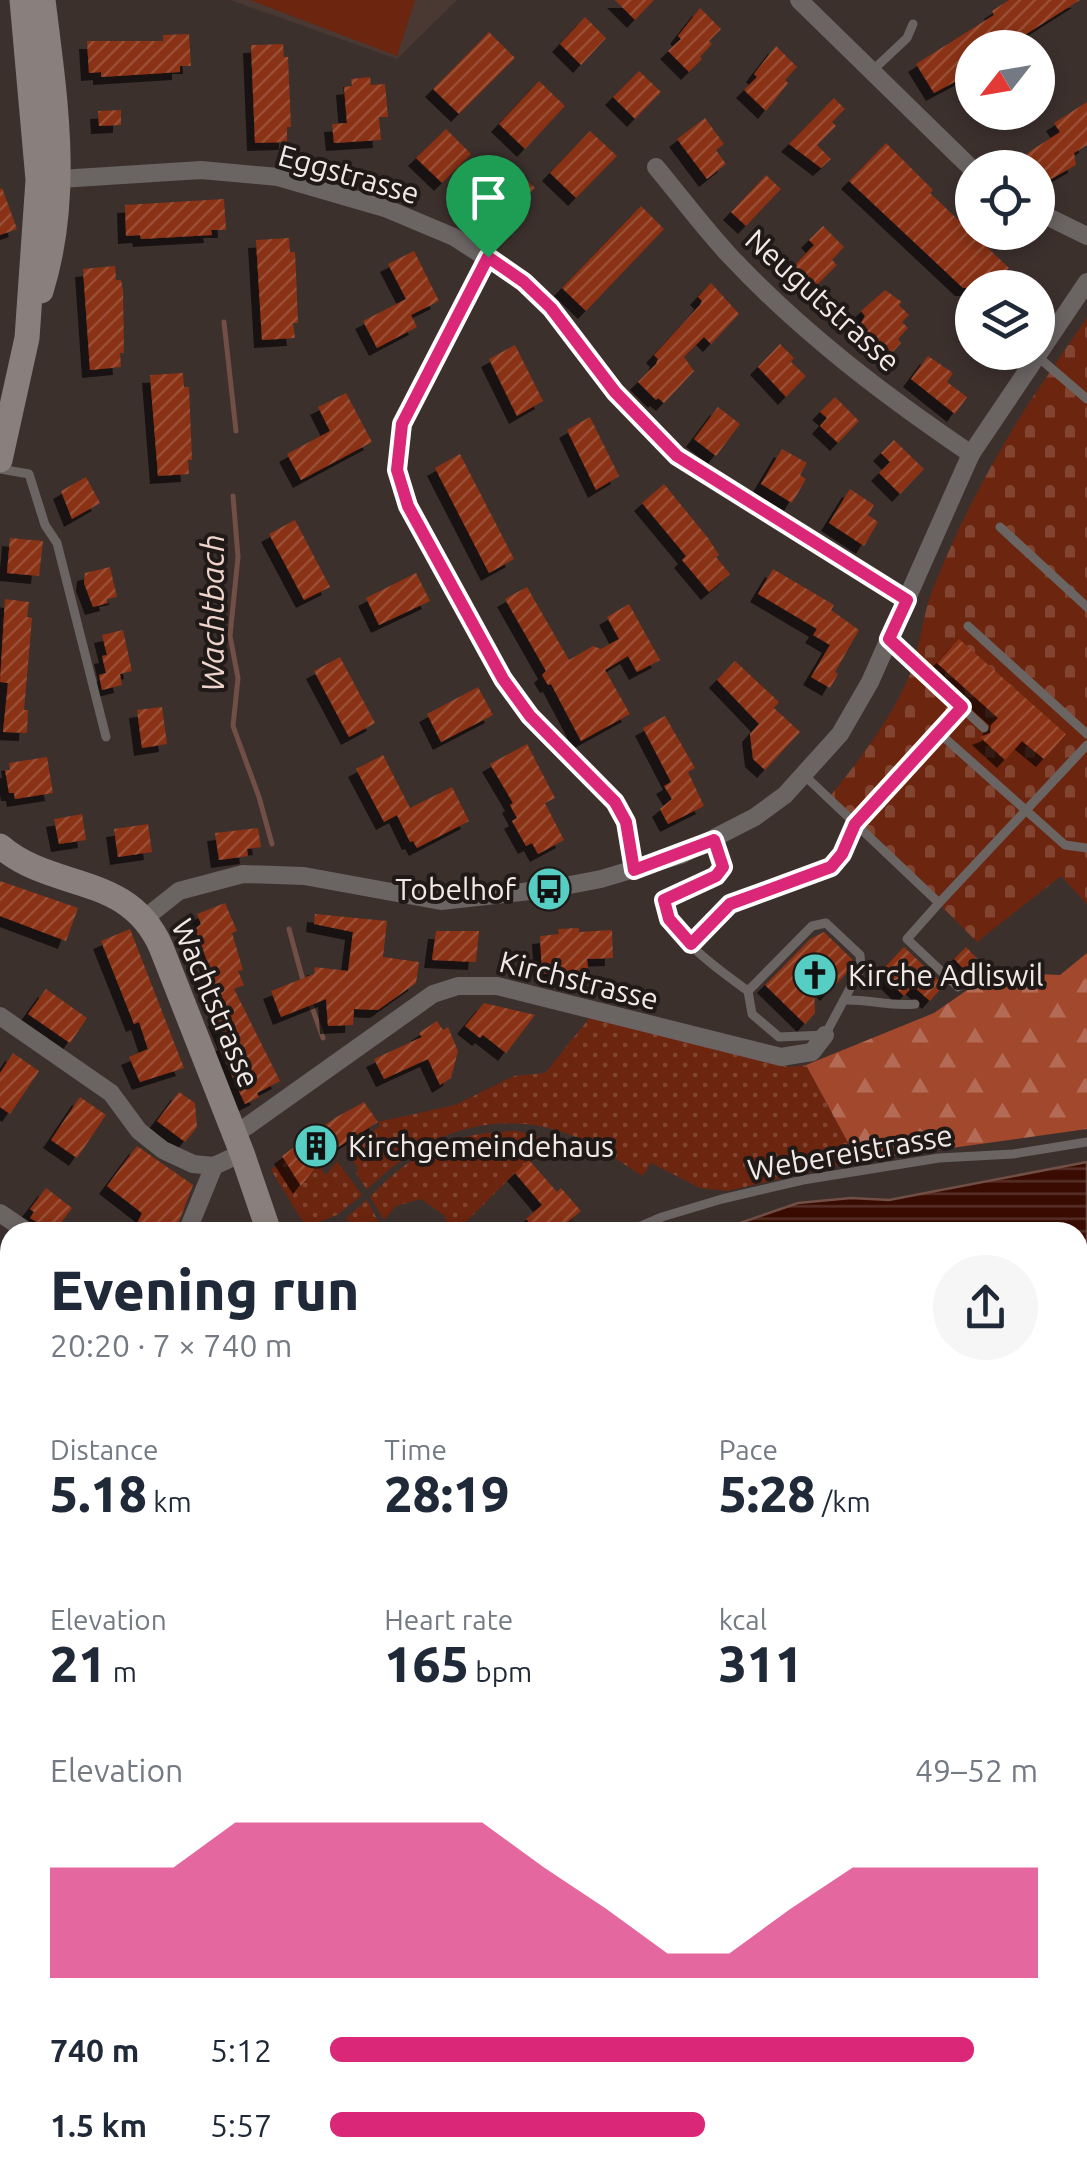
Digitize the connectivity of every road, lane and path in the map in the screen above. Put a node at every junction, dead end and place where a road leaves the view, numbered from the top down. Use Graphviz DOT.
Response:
graph roads {
  1 [pos="22,0"];
  2 [pos="43,0"];
  3 [pos="799,0"];
  4 [pos="913,24"];
  5 [pos="873,70"];
  6 [pos="955,152"];
  7 [pos="656,167"];
  8 [pos="49,179"];
  9 [pos="1055,220"];
  10 [pos="1087,236"];
  11 [pos="488,257"];
  12 [pos="1087,282"];
  13 [pos="1055,328"];
  14 [pos="1027,370"];
  15 [pos="1052,370"];
  16 [pos="1087,400"];
  17 [pos="971,454"];
  18 [pos="0,460"];
  19 [pos="0,469"];
  20 [pos="1000,527"];
  21 [pos="907,600"];
  22 [pos="1087,607"];
  23 [pos="968,626"];
  24 [pos="889,639"];
  25 [pos="962,707"];
  26 [pos="984,728"];
  27 [pos="938,732"];
  28 [pos="1087,734"];
  29 [pos="106,736"];
  30 [pos="1087,744"];
  31 [pos="804,775"];
  32 [pos="1025,811"];
  33 [pos="855,824"];
  34 [pos="714,840"];
  35 [pos="0,846"];
  36 [pos="1087,848"];
  37 [pos="634,870"];
  38 [pos="939,904"];
  39 [pos="145,918"];
  40 [pos="691,944"];
  41 [pos="958,987"];
  42 [pos="748,991"];
  43 [pos="844,1000"];
  44 [pos="916,1004"];
  45 [pos="0,1016"];
  46 [pos="825,1035"];
  47 [pos="238,1142"];
  48 [pos="1087,1142"];
  49 [pos="214,1166"];
  50 [pos="191,1222"];
  51 [pos="266,1222"];
  52 [pos="282,1222"];
  53 [pos="650,1222"];
  1 -- 8 [label="main road"];
  2 -- 8 [label="main road"];
  3 -- 5 [label="street"];
  4 -- 5 [label="lane"];
  5 -- 6 [label="street"];
  7 -- 17 [label="street, Neugutstrasse"];
  8 -- 11 [label="street, Eggstrasse"];
  8 -- 18 [label="main road"];
  9 -- 10 [label="street"];
  11 -- 21 [label="street, Eggstrasse"];
  11 -- 37 [label="street"];
  12 -- 13 [label="street"];
  14 -- 17 [label="street"];
  15 -- 16 [label="lane"];
  17 -- 21 [label="street"];
  19 -- 29 [label="lane"];
  20 -- 22 [label="lane"];
  21 -- 24 [label="street"];
  23 -- 28 [label="lane"];
  24 -- 25 [label="lane"];
  24 -- 31 [label="street"];
  25 -- 26 [label="lane"];
  25 -- 27 [label="lane"];
  27 -- 32 [label="lane"];
  27 -- 33 [label="lane"];
  30 -- 32 [label="lane"];
  31 -- 33 [label="lane"];
  31 -- 34 [label="street"];
  32 -- 36 [label="lane"];
  32 -- 38 [label="lane"];
  33 -- 38 [label="lane"];
  33 -- 40 [label="lane"];
  34 -- 37 [label="street"];
  34 -- 40 [label="lane"];
  35 -- 39 [label="main road, Wachtstrasse"];
  37 -- 39 [label="street"];
  38 -- 41 [label="lane"];
  39 -- 47 [label="main road, Wachtstrasse"];
  40 -- 42 [label="lane"];
  42 -- 43 [label="lane"];
  42 -- 46 [label="lane"];
  43 -- 44 [label="lane"];
  43 -- 46 [label="lane"];
  45 -- 49 [label="street"];
  46 -- 47 [label="street, Kirchstrasse"];
  47 -- 49 [label="street, Kirchstrasse"];
  47 -- 51 [label="main road, Wachtstrasse"];
  47 -- 52 [label="main road, Wachtstrasse"];
  48 -- 53 [label="lane, Webereistrasse"];
  49 -- 50 [label="street"];
}
